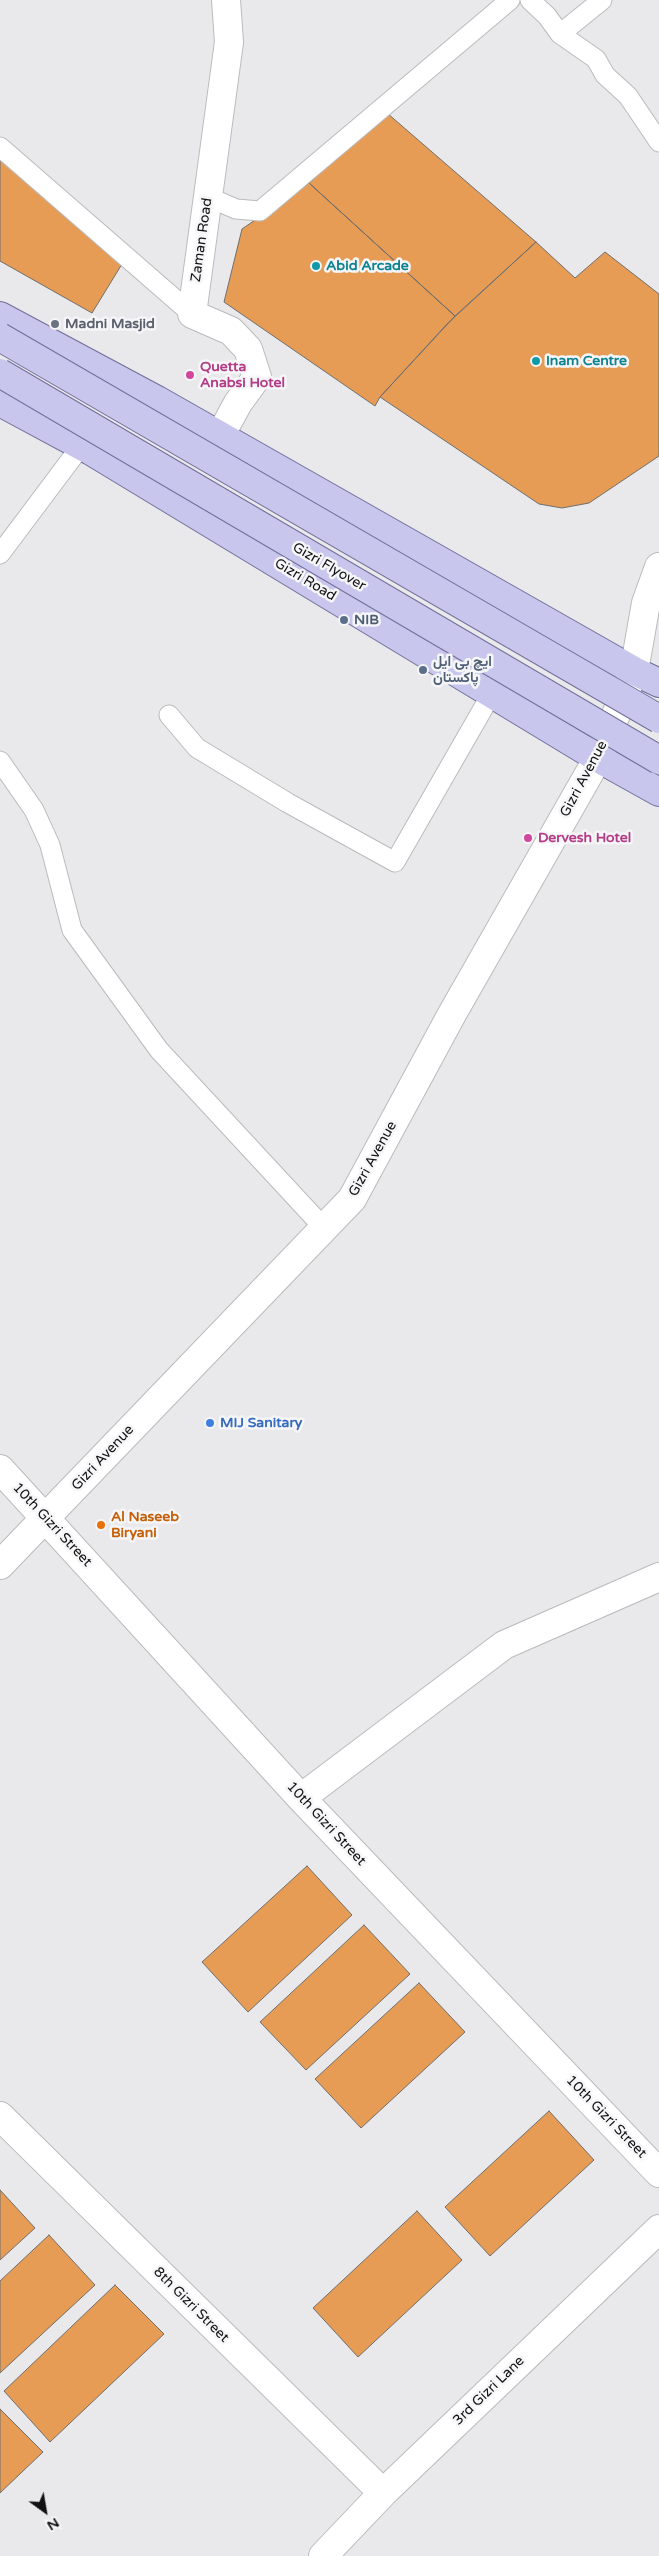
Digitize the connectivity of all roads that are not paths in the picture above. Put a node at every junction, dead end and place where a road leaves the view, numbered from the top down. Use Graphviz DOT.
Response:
graph roads {
  1 [pos="226,0"];
  2 [pos="510,0"];
  3 [pos="530,0"];
  4 [pos="602,0"];
  5 [pos="560,34"];
  6 [pos="659,142"];
  7 [pos="0,147"];
  8 [pos="208,196"];
  9 [pos="192,314"];
  10 [pos="0,316"];
  11 [pos="0,337"];
  12 [pos="0,373"];
  13 [pos="0,402"];
  14 [pos="220,436"];
  15 [pos="82,446"];
  16 [pos="0,554"];
  17 [pos="659,567"];
  18 [pos="634,671"];
  19 [pos="659,684"];
  20 [pos="492,693"];
  21 [pos="169,716"];
  22 [pos="659,719"];
  23 [pos="598,758"];
  24 [pos="659,760"];
  25 [pos="0,761"];
  26 [pos="659,792"];
  27 [pos="324,1228"];
  28 [pos="0,1469"];
  29 [pos="46,1518"];
  30 [pos="0,1565"];
  31 [pos="659,1577"];
  32 [pos="301,1798"];
  33 [pos="0,2116"];
  34 [pos="659,2173"];
  35 [pos="659,2229"];
  36 [pos="383,2493"];
  37 [pos="323,2556"];
  1 -- 8 [label="street, Zaman Road"];
  2 -- 8 [label="lane"];
  3 -- 5 [label="lane"];
  4 -- 5 [label="lane"];
  5 -- 6 [label="lane"];
  7 -- 9 [label="lane"];
  8 -- 9 [label="street, Zaman Road"];
  9 -- 14 [label="street"];
  10 -- 14 [label="main road"];
  11 -- 22 [label="main road, bridge"];
  12 -- 24 [label="main road, Gizri Flyover, bridge"];
  13 -- 15 [label="main road, Gizri Road"];
  14 -- 18 [label="main road"];
  15 -- 16 [label="lane"];
  15 -- 20 [label="main road, Gizri Road"];
  17 -- 18 [label="street, Gizri Avenue"];
  18 -- 19 [label="main road"];
  18 -- 23 [label="street, Gizri Avenue"];
  20 -- 21 [label="lane"];
  20 -- 23 [label="main road, Gizri Road"];
  23 -- 26 [label="main road, Gizri Road"];
  23 -- 27 [label="street, Gizri Avenue"];
  25 -- 27 [label="lane"];
  27 -- 29 [label="street, Gizri Avenue"];
  28 -- 29 [label="street, 10th Gizri Street"];
  29 -- 30 [label="street, Gizri Avenue"];
  29 -- 32 [label="street, 10th Gizri Street"];
  31 -- 32 [label="street"];
  32 -- 34 [label="street, 10th Gizri Street"];
  33 -- 36 [label="street, 8th Gizri Street"];
  35 -- 36 [label="street, 3rd Gizri Lane"];
  36 -- 37 [label="street, 3rd Gizri Lane"];
}
